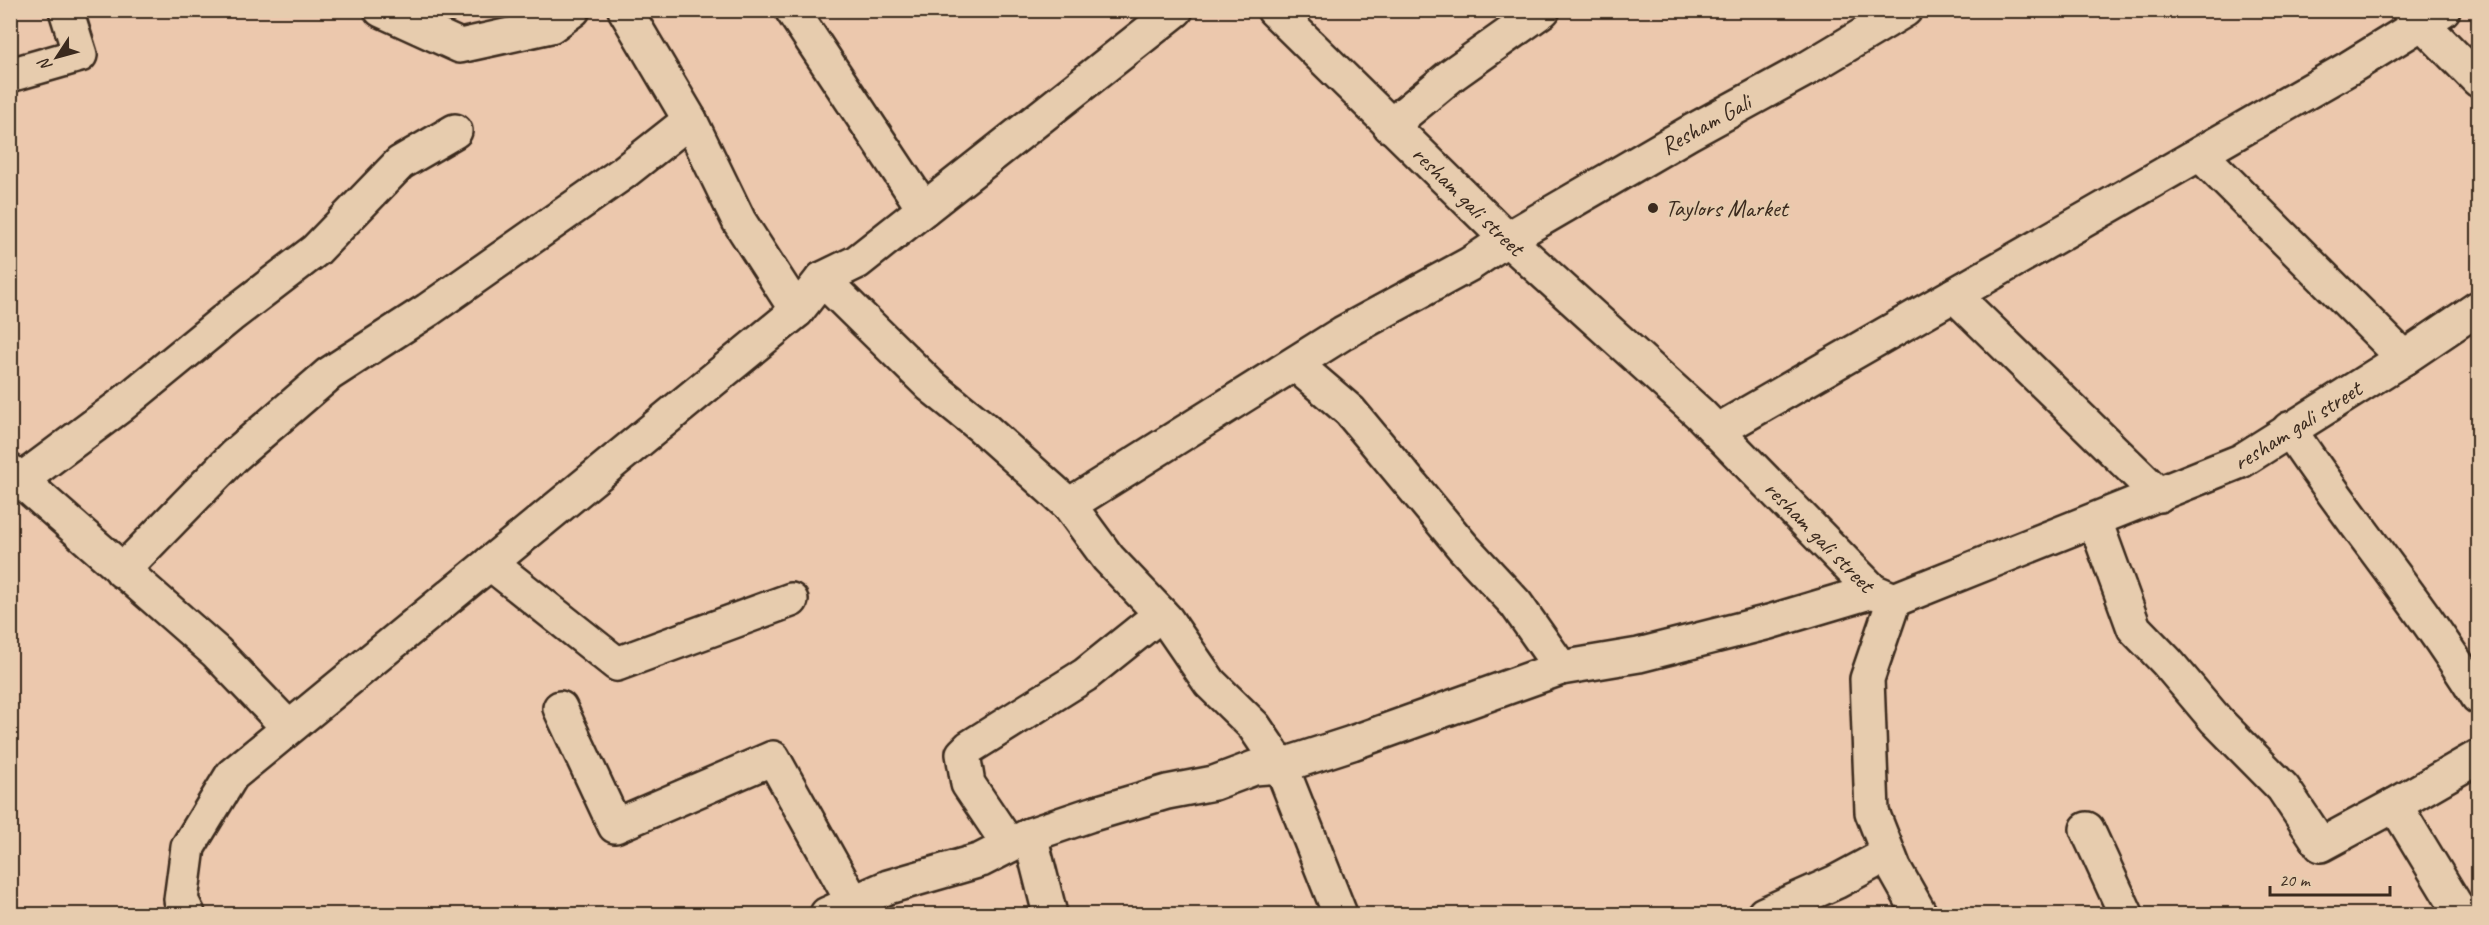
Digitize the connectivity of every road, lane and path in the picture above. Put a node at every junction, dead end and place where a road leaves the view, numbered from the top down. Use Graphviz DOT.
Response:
graph roads {
  1 [pos="66,10"];
  2 [pos="381,10"];
  3 [pos="573,10"];
  4 [pos="625,10"];
  5 [pos="792,10"];
  6 [pos="1176,10"];
  7 [pos="1274,10"];
  8 [pos="1543,10"];
  9 [pos="1905,10"];
  10 [pos="2425,15"];
  11 [pos="10,75"];
  12 [pos="2478,80"];
  13 [pos="690,120"];
  14 [pos="1390,126"];
  15 [pos="455,131"];
  16 [pos="2200,154"];
  17 [pos="924,209"];
  18 [pos="1507,239"];
  19 [pos="822,279"];
  20 [pos="1954,295"];
  21 [pos="2478,308"];
  22 [pos="797,311"];
  23 [pos="2404,358"];
  24 [pos="1295,364"];
  25 [pos="2289,429"];
  26 [pos="1717,430"];
  27 [pos="15,476"];
  28 [pos="2159,495"];
  29 [pos="1069,506"];
  30 [pos="2095,520"];
  31 [pos="490,563"];
  32 [pos="122,571"];
  33 [pos="1883,595"];
  34 [pos="791,600"];
  35 [pos="1161,614"];
  36 [pos="1561,669"];
  37 [pos="2478,697"];
  38 [pos="560,708"];
  39 [pos="288,727"];
  40 [pos="2478,757"];
  41 [pos="1281,766"];
  42 [pos="2395,805"];
  43 [pos="2087,829"];
  44 [pos="1020,840"];
  45 [pos="1888,854"];
  46 [pos="840,908"];
  47 [pos="188,915"];
  48 [pos="1050,915"];
  49 [pos="1340,915"];
  50 [pos="1764,915"];
  51 [pos="1920,915"];
  52 [pos="2126,915"];
  53 [pos="2458,915"];
  1 -- 11 [label="street"];
  2 -- 3 [label="street"];
  4 -- 13 [label="street"];
  5 -- 17 [label="street"];
  6 -- 17 [label="street"];
  7 -- 14 [label="street, resham gali street"];
  8 -- 14 [label="street"];
  9 -- 18 [label="street, Resham Gali"];
  10 -- 12 [label="street"];
  10 -- 16 [label="street"];
  13 -- 22 [label="street"];
  13 -- 32 [label="street"];
  14 -- 18 [label="street, resham gali street"];
  15 -- 27 [label="street"];
  16 -- 20 [label="street"];
  16 -- 23 [label="street"];
  17 -- 19 [label="street"];
  18 -- 24 [label="street, Resham Gali"];
  18 -- 26 [label="street, resham gali street"];
  19 -- 22 [label="street"];
  19 -- 29 [label="street"];
  20 -- 26 [label="street"];
  20 -- 28 [label="street"];
  21 -- 23 [label="street, resham gali street"];
  22 -- 31 [label="street"];
  23 -- 25 [label="street, resham gali street"];
  24 -- 29 [label="street, Resham Gali"];
  24 -- 36 [label="street"];
  25 -- 28 [label="street, resham gali street"];
  25 -- 37 [label="street"];
  26 -- 33 [label="street, resham gali street"];
  27 -- 32 [label="street"];
  28 -- 30 [label="street, resham gali street"];
  29 -- 35 [label="street"];
  30 -- 33 [label="street, resham gali street"];
  30 -- 42 [label="street"];
  31 -- 34 [label="street"];
  31 -- 39 [label="street"];
  32 -- 39 [label="street"];
  33 -- 36 [label="street"];
  33 -- 45 [label="street"];
  35 -- 41 [label="street"];
  35 -- 44 [label="street"];
  36 -- 41 [label="street"];
  38 -- 46 [label="street"];
  39 -- 47 [label="street"];
  40 -- 42 [label="street"];
  41 -- 44 [label="street"];
  41 -- 49 [label="street"];
  42 -- 53 [label="street"];
  43 -- 52 [label="street"];
  44 -- 46 [label="street"];
  44 -- 48 [label="street"];
  45 -- 50 [label="street"];
  45 -- 51 [label="street"];
}
